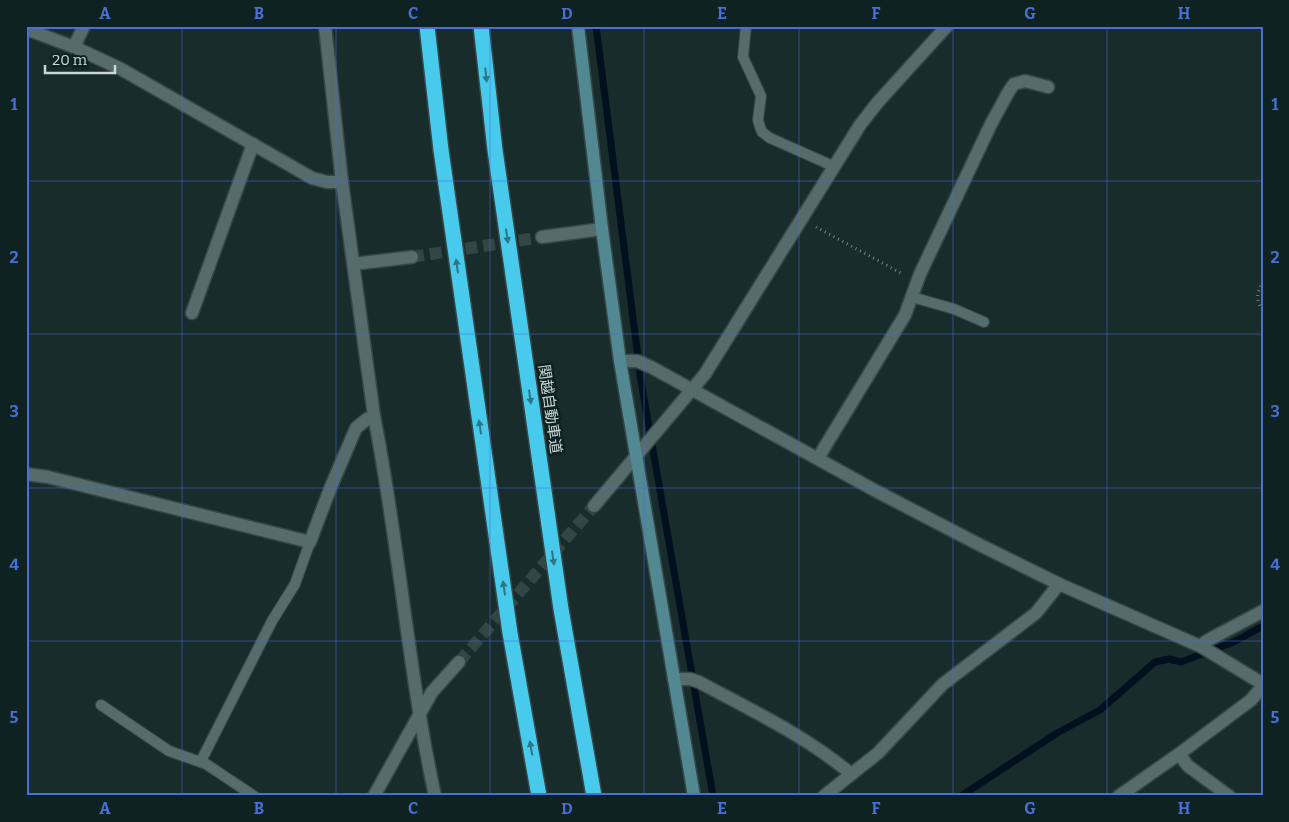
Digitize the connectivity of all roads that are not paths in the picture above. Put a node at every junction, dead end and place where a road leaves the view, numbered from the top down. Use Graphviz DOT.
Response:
graph roads {
  1 [pos="84,26"];
  2 [pos="325,26"];
  3 [pos="427,26"];
  4 [pos="481,26"];
  5 [pos="578,26"];
  6 [pos="746,26"];
  7 [pos="947,26"];
  8 [pos="26,29"];
  9 [pos="74,47"];
  10 [pos="1048,87"];
  11 [pos="253,144"];
  12 [pos="833,166"];
  13 [pos="342,182"];
  14 [pos="602,230"];
  15 [pos="542,237"];
  16 [pos="412,258"];
  17 [pos="353,264"];
  18 [pos="912,297"];
  19 [pos="192,312"];
  20 [pos="984,322"];
  21 [pos="620,361"];
  22 [pos="693,389"];
  23 [pos="374,416"];
  24 [pos="636,458"];
  25 [pos="818,458"];
  26 [pos="26,474"];
  27 [pos="594,506"];
  28 [pos="310,542"];
  29 [pos="1059,584"];
  30 [pos="1263,611"];
  31 [pos="1202,647"];
  32 [pos="459,662"];
  33 [pos="674,680"];
  34 [pos="1263,685"];
  35 [pos="101,705"];
  36 [pos="419,716"];
  37 [pos="1179,754"];
  38 [pos="201,761"];
  39 [pos="851,774"];
  40 [pos="254,796"];
  41 [pos="374,796"];
  42 [pos="435,796"];
  43 [pos="539,796"];
  44 [pos="594,796"];
  45 [pos="694,796"];
  46 [pos="824,796"];
  47 [pos="1119,796"];
  48 [pos="1229,796"];
  1 -- 9 [label="street"];
  2 -- 13 [label="street"];
  43 -- 3 [label="highway, one-way"];
  4 -- 44 [label="highway, 関越自動車道, one-way"];
  5 -- 14 [label="street"];
  6 -- 12 [label="lane"];
  7 -- 12 [label="street"];
  8 -- 9 [label="street"];
  9 -- 11 [label="street"];
  10 -- 18 [label="street"];
  11 -- 13 [label="street"];
  11 -- 19 [label="street"];
  12 -- 22 [label="street"];
  13 -- 17 [label="street"];
  14 -- 15 [label="street"];
  14 -- 21 [label="street"];
  16 -- 17 [label="street"];
  17 -- 23 [label="street"];
  18 -- 20 [label="lane"];
  18 -- 25 [label="street"];
  21 -- 22 [label="street"];
  21 -- 24 [label="street"];
  22 -- 24 [label="street"];
  22 -- 25 [label="street"];
  23 -- 28 [label="street"];
  23 -- 36 [label="street"];
  24 -- 27 [label="street"];
  24 -- 33 [label="street"];
  25 -- 29 [label="street"];
  26 -- 28 [label="street"];
  28 -- 38 [label="lane"];
  29 -- 31 [label="street"];
  29 -- 39 [label="street"];
  30 -- 31 [label="street"];
  31 -- 34 [label="street"];
  32 -- 36 [label="street"];
  33 -- 39 [label="street"];
  33 -- 45 [label="street"];
  34 -- 37 [label="street"];
  35 -- 38 [label="lane"];
  36 -- 41 [label="street"];
  36 -- 42 [label="street"];
  37 -- 47 [label="street"];
  37 -- 48 [label="street"];
  38 -- 40 [label="lane"];
  39 -- 46 [label="street"];
}
